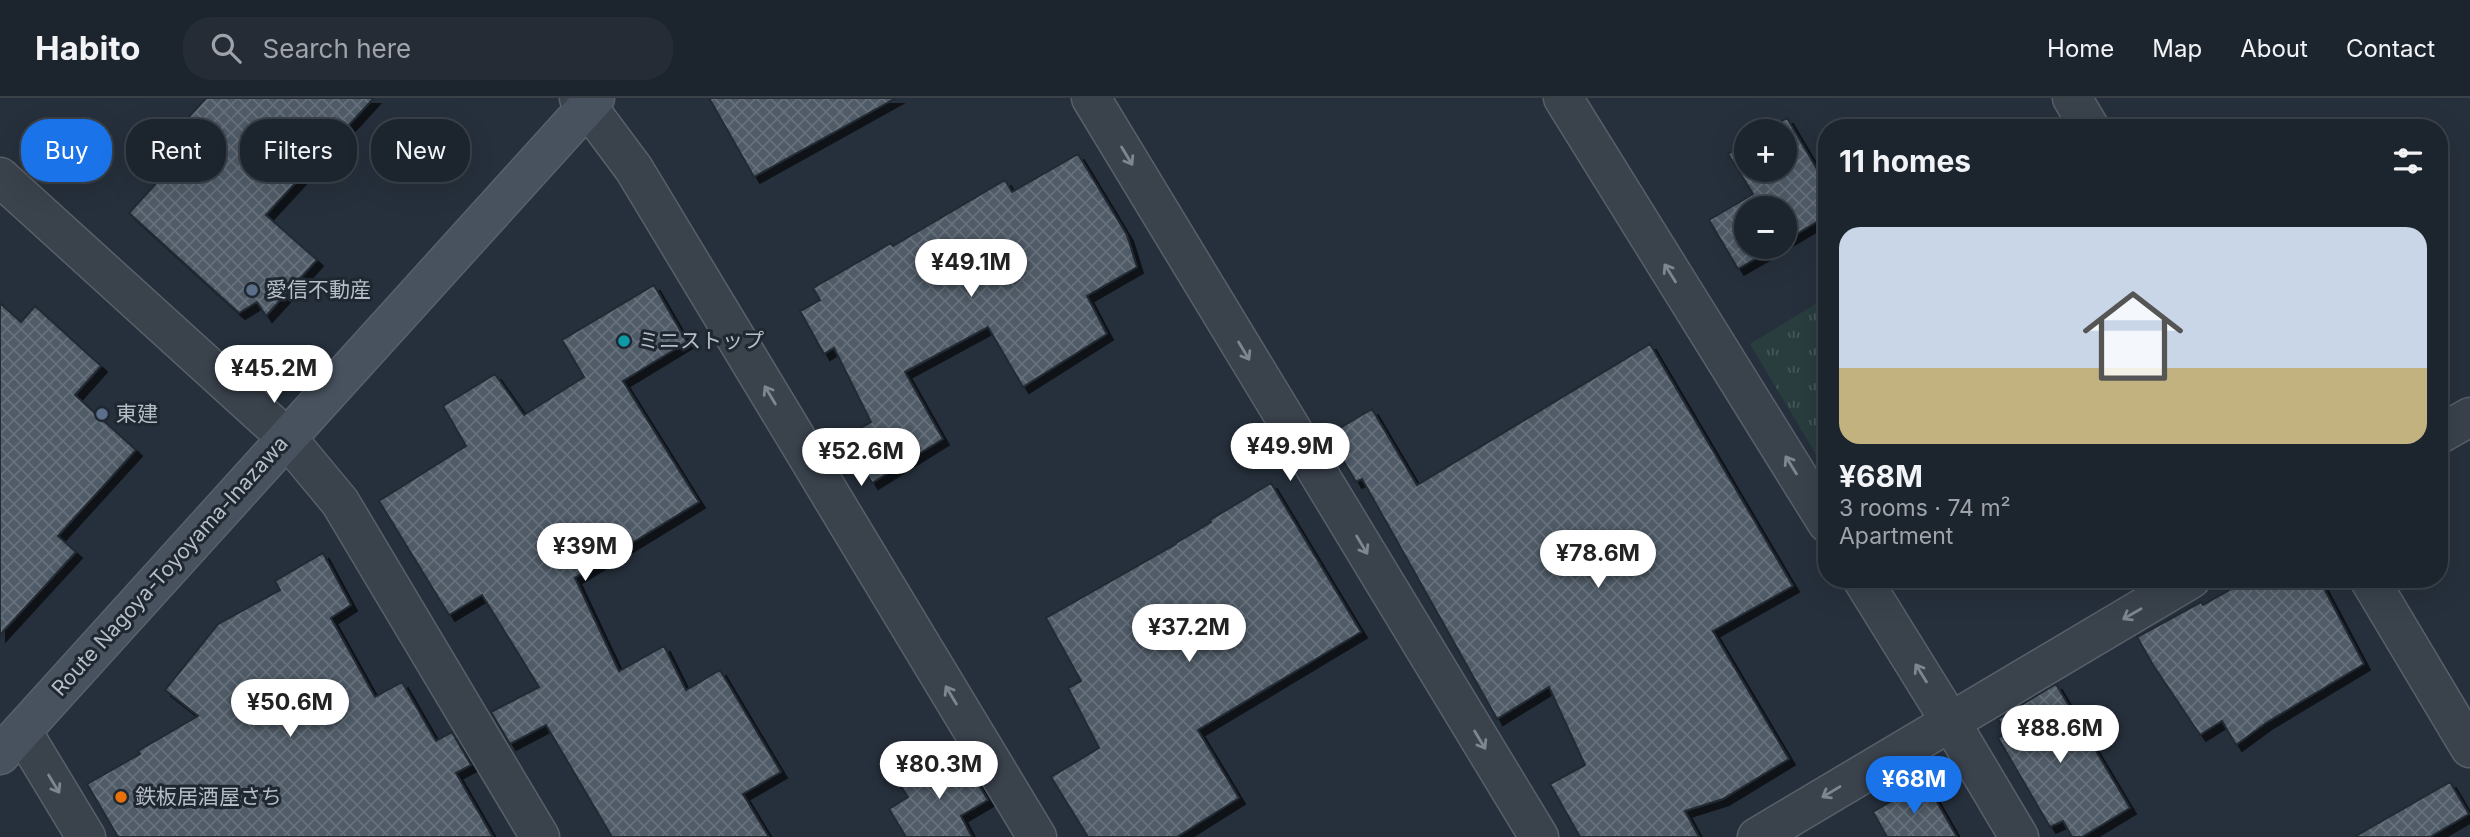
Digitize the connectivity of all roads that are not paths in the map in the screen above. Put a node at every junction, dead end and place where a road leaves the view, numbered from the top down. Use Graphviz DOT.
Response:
graph roads {
  1 [pos="1091,98"];
  2 [pos="1563,98"];
  3 [pos="2072,98"];
  4 [pos="587,101"];
  5 [pos="2085,119"];
  6 [pos="0,177"];
  7 [pos="2470,417"];
  8 [pos="2448,429"];
  9 [pos="286,437"];
  10 [pos="1818,509"];
  11 [pos="1868,588"];
  12 [pos="2176,588"];
  13 [pos="2374,588"];
  14 [pos="1950,720"];
  15 [pos="11,743"];
  16 [pos="2470,748"];
  17 [pos="86,837"];
  18 [pos="540,837"];
  19 [pos="1037,837"];
  20 [pos="1539,837"];
  21 [pos="1757,837"];
  22 [pos="2019,837"];
  1 -- 20 [label="street, one-way"];
  10 -- 2 [label="street, one-way"];
  3 -- 5 [label="street"];
  4 -- 9 [label="main road, Route Nagoya-Toyoyama-Inazawa"];
  19 -- 4 [label="street, one-way"];
  6 -- 9 [label="street"];
  7 -- 8 [label="street"];
  9 -- 15 [label="main road, Route Nagoya-Toyoyama-Inazawa"];
  9 -- 18 [label="street"];
  14 -- 11 [label="street, one-way"];
  12 -- 14 [label="street, one-way"];
  13 -- 16 [label="street"];
  14 -- 21 [label="street, one-way"];
  14 -- 22 [label="street"];
  15 -- 17 [label="street, one-way"];
}
